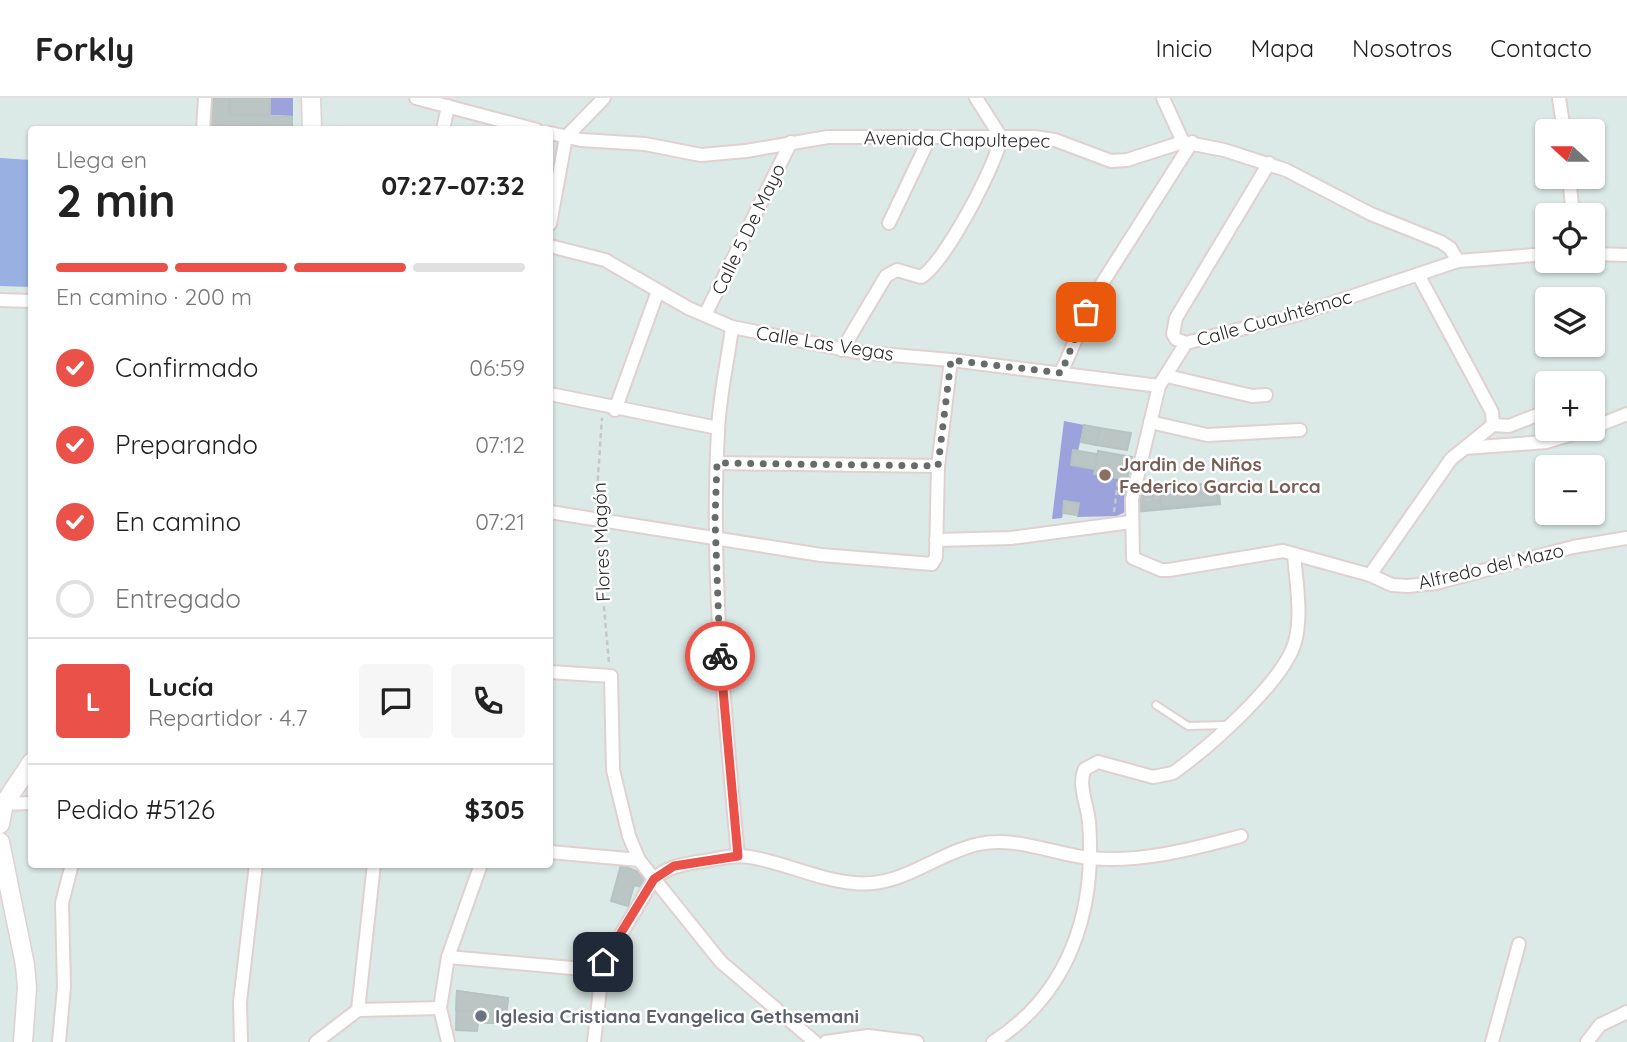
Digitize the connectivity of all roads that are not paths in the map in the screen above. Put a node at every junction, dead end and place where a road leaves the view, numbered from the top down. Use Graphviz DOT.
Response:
graph roads {
  1 [pos="205,98"];
  2 [pos="311,98"];
  3 [pos="416,98"];
  4 [pos="473,98"];
  5 [pos="604,98"];
  6 [pos="976,98"];
  7 [pos="1163,98"];
  8 [pos="1559,98"];
  9 [pos="448,106"];
  10 [pos="467,111"];
  11 [pos="1562,119"];
  12 [pos="203,126"];
  13 [pos="312,126"];
  14 [pos="444,126"];
  15 [pos="522,126"];
  16 [pos="553,134"];
  17 [pos="566,137"];
  18 [pos="1001,137"];
  19 [pos="929,139"];
  20 [pos="791,142"];
  21 [pos="1187,142"];
  22 [pos="1269,163"];
  23 [pos="553,208"];
  24 [pos="889,223"];
  25 [pos="553,247"];
  26 [pos="1605,254"];
  27 [pos="1535,255"];
  28 [pos="1627,255"];
  29 [pos="1458,261"];
  30 [pos="1419,276"];
  31 [pos="658,291"];
  32 [pos="0,300"];
  33 [pos="28,301"];
  34 [pos="705,315"];
  35 [pos="732,327"];
  36 [pos="1186,343"];
  37 [pos="842,350"];
  38 [pos="951,360"];
  39 [pos="1061,373"];
  40 [pos="1163,381"];
  41 [pos="553,395"];
  42 [pos="1266,395"];
  43 [pos="609,408"];
  44 [pos="1627,414"];
  45 [pos="1535,415"];
  46 [pos="1150,422"];
  47 [pos="1605,423"];
  48 [pos="1493,425"];
  49 [pos="718,428"];
  50 [pos="1300,430"];
  51 [pos="1549,441"];
  52 [pos="1465,449"];
  53 [pos="717,463"];
  54 [pos="938,466"];
  55 [pos="553,512"];
  56 [pos="1131,522"];
  57 [pos="717,538"];
  58 [pos="1627,538"];
  59 [pos="936,540"];
  60 [pos="1294,554"];
  61 [pos="1370,575"];
  62 [pos="553,671"];
  63 [pos="1156,705"];
  64 [pos="1227,725"];
  65 [pos="28,768"];
  66 [pos="28,803"];
  67 [pos="2,804"];
  68 [pos="0,824"];
  69 [pos="1241,836"];
  70 [pos="0,842"];
  71 [pos="553,852"];
  72 [pos="738,856"];
  73 [pos="1090,858"];
  74 [pos="639,860"];
  75 [pos="71,868"];
  76 [pos="256,868"];
  77 [pos="374,868"];
  78 [pos="480,868"];
  79 [pos="654,879"];
  80 [pos="1519,944"];
  81 [pos="448,957"];
  82 [pos="603,962"];
  83 [pos="440,1008"];
  84 [pos="358,1010"];
  85 [pos="1627,1012"];
  86 [pos="23,1042"];
  87 [pos="59,1042"];
  88 [pos="241,1042"];
  89 [pos="317,1042"];
  90 [pos="448,1042"];
  91 [pos="594,1042"];
  92 [pos="815,1042"];
  93 [pos="826,1042"];
  94 [pos="917,1042"];
  95 [pos="993,1042"];
  96 [pos="1492,1042"];
  97 [pos="1587,1042"];
  1 -- 12 [label="street"];
  2 -- 13 [label="main road"];
  3 -- 9 [label="street"];
  4 -- 10 [label="street"];
  5 -- 17 [label="street"];
  6 -- 18 [label="street"];
  7 -- 21 [label="street"];
  8 -- 11 [label="street"];
  9 -- 10 [label="street"];
  9 -- 14 [label="street"];
  10 -- 15 [label="street"];
  16 -- 17 [label="street, Avenida Chapultepec"];
  17 -- 20 [label="street, Avenida Chapultepec"];
  17 -- 23 [label="street"];
  18 -- 19 [label="street, Avenida Chapultepec"];
  18 -- 21 [label="street, Avenida Chapultepec"];
  18 -- 37 [label="street"];
  19 -- 20 [label="street, Avenida Chapultepec"];
  19 -- 24 [label="street"];
  20 -- 34 [label="street, Calle 5 De Mayo"];
  21 -- 22 [label="street"];
  21 -- 39 [label="street"];
  22 -- 29 [label="street"];
  22 -- 36 [label="street"];
  25 -- 31 [label="street, Calle Las Vegas"];
  26 -- 28 [label="street"];
  27 -- 29 [label="street, Calle Cuauhtémoc"];
  29 -- 30 [label="street, Calle Cuauhtémoc"];
  30 -- 36 [label="street, Calle Cuauhtémoc"];
  30 -- 48 [label="street"];
  31 -- 34 [label="street, Calle Las Vegas"];
  31 -- 43 [label="street"];
  32 -- 33 [label="street"];
  34 -- 35 [label="street, Calle Las Vegas"];
  35 -- 37 [label="street, Calle Las Vegas"];
  35 -- 49 [label="street"];
  36 -- 40 [label="street, Calle Cuauhtémoc"];
  37 -- 38 [label="street, Calle Las Vegas"];
  38 -- 39 [label="street, Calle Las Vegas"];
  38 -- 54 [label="street"];
  39 -- 40 [label="street, Calle Las Vegas"];
  40 -- 42 [label="street, Calle Las Vegas"];
  40 -- 46 [label="street, Calle Cuauhtémoc"];
  41 -- 43 [label="street"];
  43 -- 49 [label="street"];
  44 -- 47 [label="street"];
  45 -- 48 [label="street"];
  46 -- 50 [label="street"];
  46 -- 56 [label="street, Calle Cuauhtémoc"];
  48 -- 52 [label="street"];
  49 -- 53 [label="street"];
  51 -- 52 [label="street"];
  52 -- 61 [label="street"];
  53 -- 54 [label="street"];
  53 -- 57 [label="street"];
  54 -- 59 [label="street"];
  55 -- 57 [label="street"];
  56 -- 59 [label="street"];
  56 -- 60 [label="street, Alfredo del Mazo"];
  57 -- 59 [label="street"];
  57 -- 72 [label="street"];
  58 -- 61 [label="street, Alfredo del Mazo"];
  60 -- 61 [label="street, Alfredo del Mazo"];
  60 -- 64 [label="street"];
  62 -- 74 [label="street"];
  63 -- 64 [label="lane"];
  64 -- 73 [label="street"];
  65 -- 67 [label="main road"];
  66 -- 67 [label="street"];
  67 -- 68 [label="main road"];
  69 -- 73 [label="street"];
  70 -- 86 [label="main road"];
  71 -- 74 [label="street"];
  72 -- 73 [label="street"];
  72 -- 79 [label="street"];
  73 -- 95 [label="street"];
  74 -- 79 [label="street"];
  75 -- 87 [label="street"];
  76 -- 88 [label="street"];
  77 -- 84 [label="street"];
  78 -- 81 [label="street"];
  79 -- 82 [label="street"];
  79 -- 92 [label="street"];
  80 -- 96 [label="street"];
  81 -- 82 [label="street"];
  81 -- 83 [label="street"];
  82 -- 91 [label="street"];
  83 -- 84 [label="street"];
  83 -- 90 [label="street"];
  84 -- 89 [label="street"];
  85 -- 97 [label="street"];
  93 -- 94 [label="street"];
}
